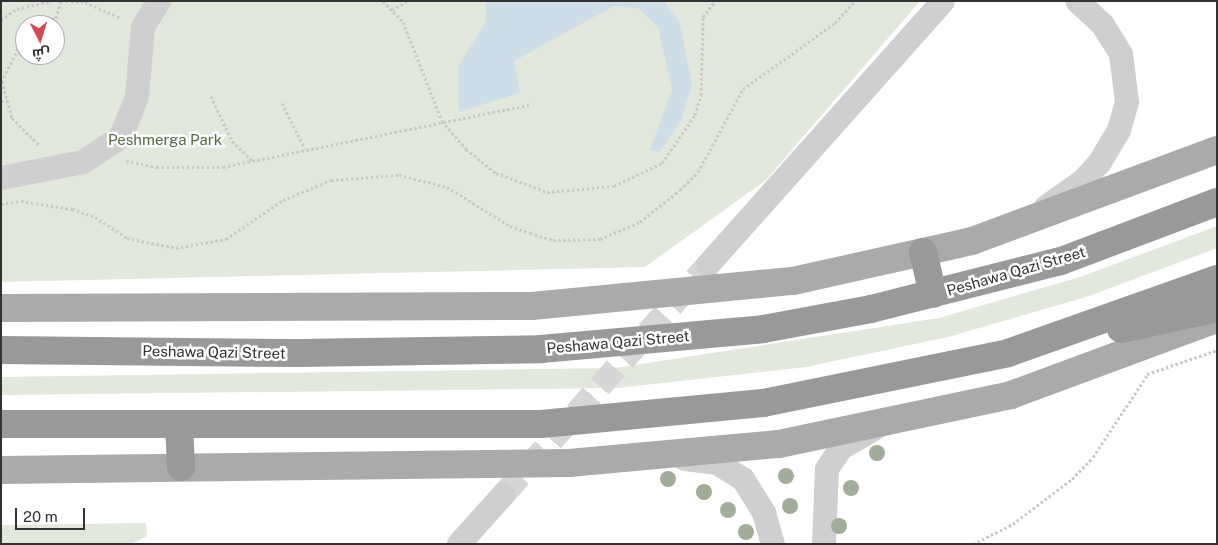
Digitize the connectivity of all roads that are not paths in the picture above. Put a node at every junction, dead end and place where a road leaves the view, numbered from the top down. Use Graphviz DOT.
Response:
graph roads {
  1 [pos="159,1"];
  2 [pos="1077,1"];
  3 [pos="943,4"];
  4 [pos="1217,150"];
  5 [pos="1,178"];
  6 [pos="1217,202"];
  7 [pos="1008,227"];
  8 [pos="923,252"];
  9 [pos="708,265"];
  10 [pos="1217,279"];
  11 [pos="933,294"];
  12 [pos="1,308"];
  13 [pos="1217,308"];
  14 [pos="1217,319"];
  15 [pos="1,350"];
  16 [pos="1008,353"];
  17 [pos="899,420"];
  18 [pos="1,424"];
  19 [pos="179,424"];
  20 [pos="613,460"];
  21 [pos="181,468"];
  22 [pos="1,470"];
  23 [pos="504,494"];
  24 [pos="459,544"];
  25 [pos="773,544"];
  26 [pos="824,544"];
  1 -- 5 [label="street"];
  2 -- 7 [label="street"];
  3 -- 9 [label="street"];
  4 -- 7 [label="main road"];
  6 -- 11 [label="highway, Peshawa Qazi Street"];
  7 -- 8 [label="main road"];
  8 -- 11 [label="highway"];
  8 -- 12 [label="main road"];
  10 -- 16 [label="highway"];
  11 -- 15 [label="highway, Peshawa Qazi Street"];
  13 -- 16 [label="highway"];
  14 -- 17 [label="main road"];
  16 -- 19 [label="highway"];
  17 -- 20 [label="main road"];
  17 -- 26 [label="street"];
  18 -- 19 [label="highway"];
  19 -- 21 [label="highway"];
  20 -- 21 [label="main road"];
  20 -- 25 [label="street"];
  21 -- 22 [label="main road"];
  23 -- 24 [label="street"];
}
